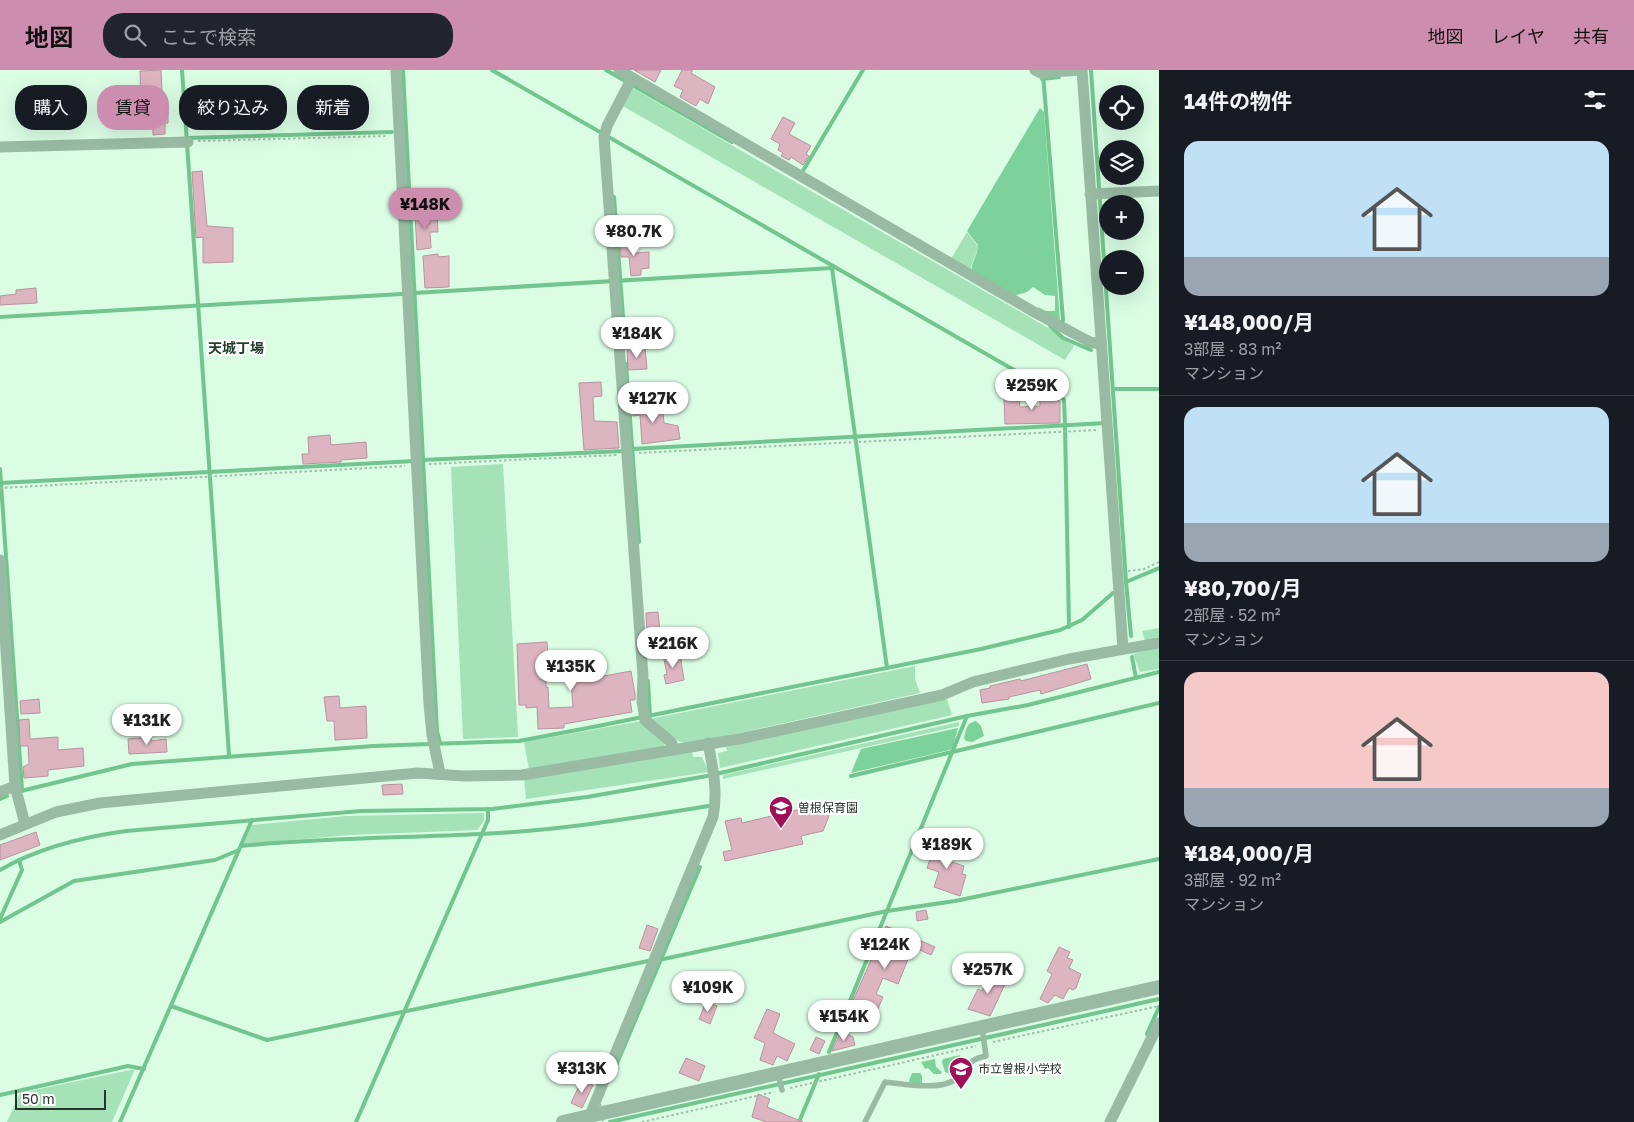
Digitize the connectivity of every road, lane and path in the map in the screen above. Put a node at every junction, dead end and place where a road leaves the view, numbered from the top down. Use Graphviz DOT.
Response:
graph roads {
  1 [pos="396,70"];
  2 [pos="1041,72"];
  3 [pos="1081,72"];
  4 [pos="629,77"];
  5 [pos="400,136"];
  6 [pos="187,142"];
  7 [pos="0,147"];
  8 [pos="1159,191"];
  9 [pos="1097,194"];
  10 [pos="1100,344"];
  11 [pos="1107,425"];
  12 [pos="632,454"];
  13 [pos="419,463"];
  14 [pos="1,487"];
  15 [pos="0,560"];
  16 [pos="1159,562"];
  17 [pos="1129,571"];
  18 [pos="1159,643"];
  19 [pos="1123,649"];
  20 [pos="708,743"];
  21 [pos="674,749"];
  22 [pos="440,774"];
  23 [pos="15,786"];
  24 [pos="0,792"];
  25 [pos="25,824"];
  26 [pos="0,835"];
  27 [pos="1159,987"];
  28 [pos="1159,1023"];
  29 [pos="983,1029"];
  30 [pos="780,1082"];
  31 [pos="818,1082"];
  32 [pos="600,1104"];
  33 [pos="590,1115"];
  34 [pos="571,1121"];
  35 [pos="603,1122"];
  36 [pos="642,1122"];
  37 [pos="865,1122"];
  38 [pos="1110,1122"];
  1 -- 5 [label="street"];
  2 -- 3 [label="street"];
  3 -- 9 [label="street"];
  4 -- 10 [label="street"];
  4 -- 12 [label="street"];
  5 -- 6 [label="path"];
  5 -- 13 [label="street"];
  6 -- 7 [label="street"];
  8 -- 9 [label="street"];
  9 -- 10 [label="street"];
  10 -- 11 [label="street"];
  11 -- 12 [label="path"];
  11 -- 19 [label="street"];
  12 -- 13 [label="path"];
  12 -- 21 [label="street"];
  13 -- 14 [label="path"];
  13 -- 22 [label="street"];
  15 -- 23 [label="street"];
  16 -- 17 [label="path"];
  18 -- 19 [label="street"];
  19 -- 20 [label="street"];
  20 -- 21 [label="street"];
  20 -- 33 [label="street"];
  21 -- 22 [label="street"];
  22 -- 25 [label="street"];
  23 -- 24 [label="street"];
  23 -- 25 [label="street"];
  25 -- 26 [label="street"];
  27 -- 29 [label="street"];
  28 -- 38 [label="street"];
  29 -- 30 [label="street"];
  29 -- 37 [label="lane"];
  30 -- 31 [label="path"];
  30 -- 33 [label="street"];
  30 -- 36 [label="path"];
  32 -- 35 [label="path, bridge"];
  33 -- 34 [label="street"];
}
